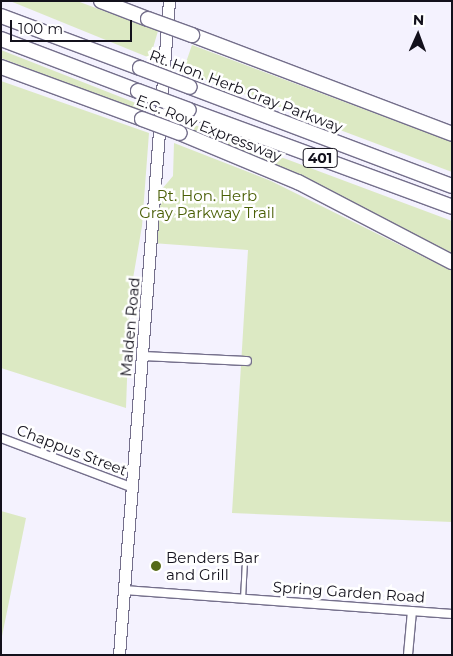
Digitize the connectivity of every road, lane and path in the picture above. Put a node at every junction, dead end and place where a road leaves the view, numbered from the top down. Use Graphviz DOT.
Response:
graph roads {
  1 [pos="101,1"];
  2 [pos="170,1"];
  3 [pos="1,16"];
  4 [pos="1,38"];
  5 [pos="1,67"];
  6 [pos="452,134"];
  7 [pos="452,186"];
  8 [pos="452,207"];
  9 [pos="452,262"];
  10 [pos="142,356"];
  11 [pos="247,361"];
  12 [pos="1,438"];
  13 [pos="132,488"];
  14 [pos="246,563"];
  15 [pos="124,590"];
  16 [pos="243,598"];
  17 [pos="412,610"];
  18 [pos="452,614"];
  19 [pos="119,655"];
  20 [pos="408,655"];
  1 -- 6 [label="highway, bridge"];
  2 -- 10 [label="main road, Malden Road"];
  3 -- 7 [label="highway, Rt. Hon. Herb Gray Parkway / 401, bridge"];
  4 -- 8 [label="highway, 401, bridge"];
  5 -- 9 [label="highway, E.C. Row Expressway, bridge"];
  10 -- 11 [label="street"];
  10 -- 13 [label="main road, Malden Road"];
  12 -- 13 [label="street, Chappus Street"];
  13 -- 15 [label="main road, Malden Road"];
  14 -- 16 [label="lane"];
  15 -- 16 [label="street, Spring Garden Road"];
  15 -- 19 [label="main road, Malden Road"];
  16 -- 17 [label="street, Spring Garden Road"];
  17 -- 18 [label="street, Spring Garden Road"];
  17 -- 20 [label="street"];
}
